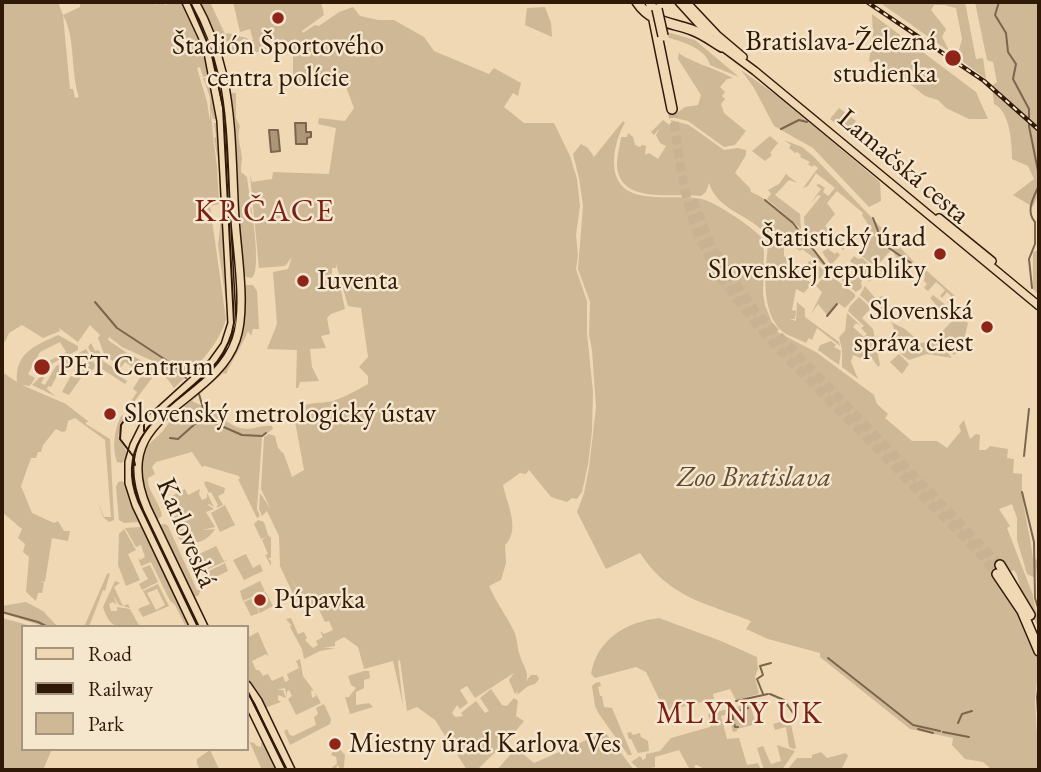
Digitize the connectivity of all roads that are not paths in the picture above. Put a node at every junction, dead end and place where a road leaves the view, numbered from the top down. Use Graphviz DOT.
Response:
graph roads {
  1 [pos="186,2"];
  2 [pos="195,2"];
  3 [pos="637,2"];
  4 [pos="679,2"];
  5 [pos="686,2"];
  6 [pos="653,5"];
  7 [pos="722,47"];
  8 [pos="674,106"];
  9 [pos="812,117"];
  10 [pos="948,229"];
  11 [pos="1039,300"];
  12 [pos="1039,306"];
  13 [pos="176,569"];
  14 [pos="168,573"];
  15 [pos="193,625"];
  16 [pos="203,625"];
  17 [pos="1039,636"];
  18 [pos="1039,651"];
  19 [pos="248,686"];
  20 [pos="248,702"];
  21 [pos="281,770"];
  22 [pos="291,770"];
  1 -- 14 [label="main road, Karloveská"];
  2 -- 13 [label="main road, Karloveská"];
  3 -- 7 [label="highway"];
  4 -- 7 [label="main road, Lamačská cesta"];
  5 -- 9 [label="main road, Lamačská cesta"];
  6 -- 8 [label="highway, bridge"];
  7 -- 9 [label="main road, Lamačská cesta"];
  9 -- 10 [label="main road, Lamačská cesta"];
  10 -- 11 [label="main road, Lamačská cesta"];
  10 -- 12 [label="main road, Lamačská cesta"];
  13 -- 14 [label="main road"];
  13 -- 16 [label="main road, Karloveská"];
  14 -- 15 [label="main road, Karloveská"];
  17 -- 18 [label="highway"];
  19 -- 22 [label="main road"];
  20 -- 21 [label="main road"];
}
